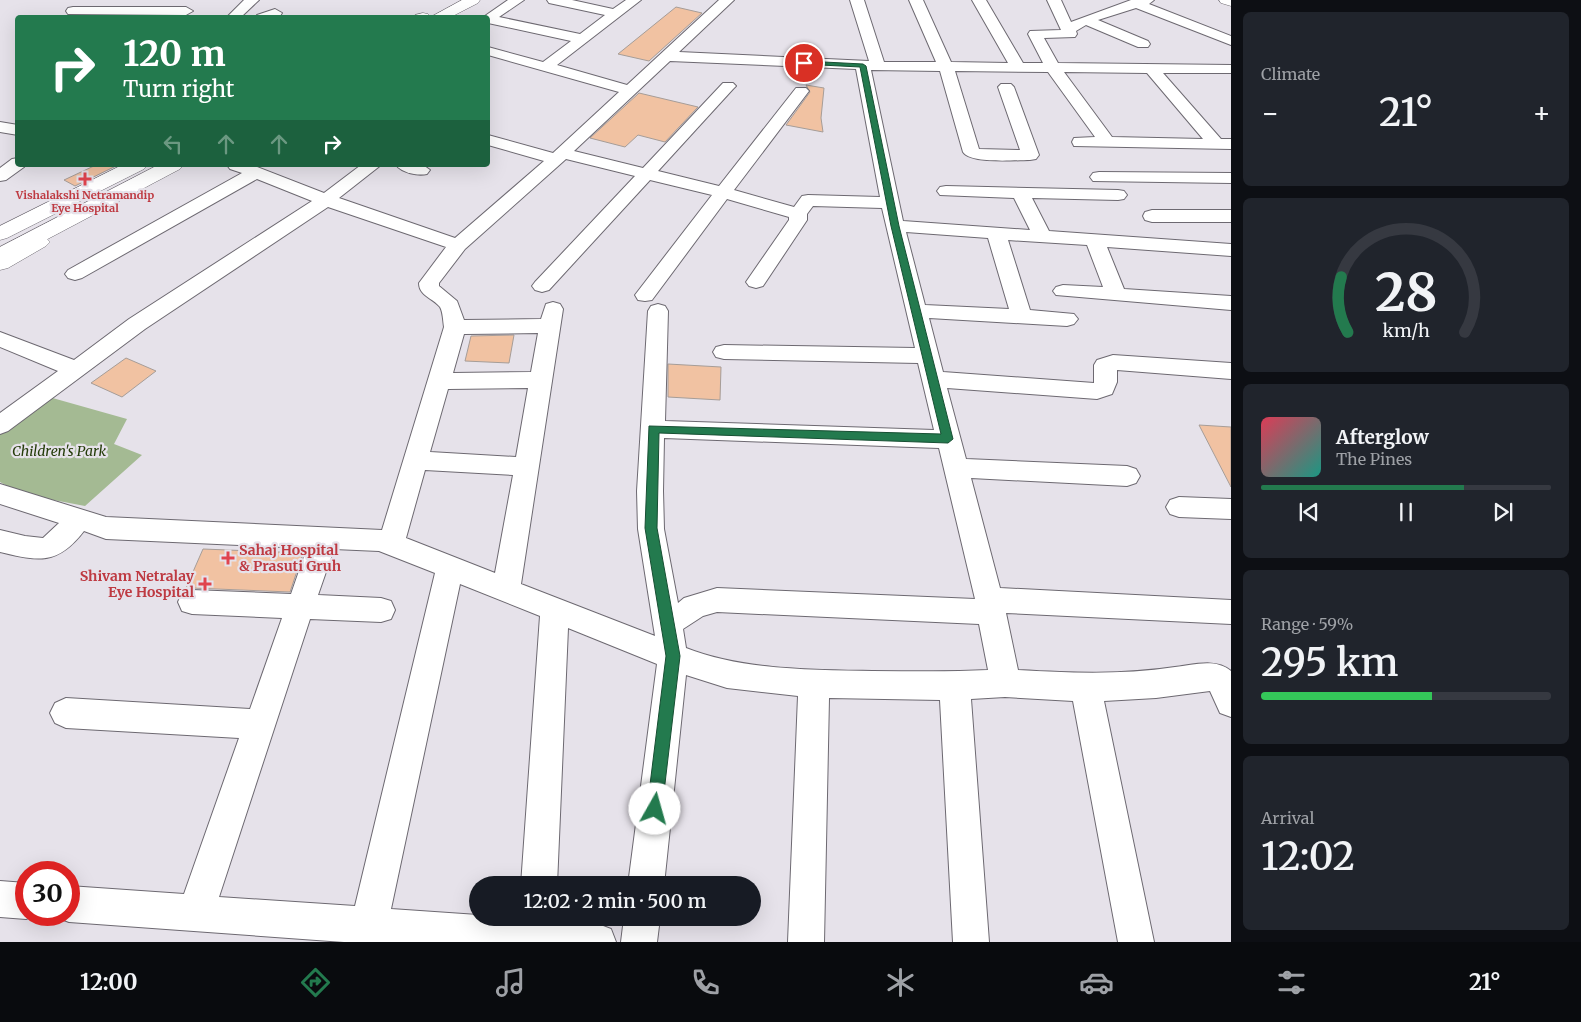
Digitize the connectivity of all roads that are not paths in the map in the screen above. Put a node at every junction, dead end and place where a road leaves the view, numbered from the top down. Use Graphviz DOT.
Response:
graph roads {
  1 [pos="196,0"];
  2 [pos="252,0"];
  3 [pos="449,0"];
  4 [pos="473,0"];
  5 [pos="517,0"];
  6 [pos="554,0"];
  7 [pos="634,0"];
  8 [pos="727,0"];
  9 [pos="857,0"];
  10 [pos="916,0"];
  11 [pos="979,0"];
  12 [pos="1054,0"];
  13 [pos="1226,0"];
  14 [pos="429,2"];
  15 [pos="1142,2"];
  16 [pos="1231,2"];
  17 [pos="73,11"];
  18 [pos="183,14"];
  19 [pos="616,14"];
  20 [pos="235,15"];
  21 [pos="426,15"];
  22 [pos="428,15"];
  23 [pos="431,15"];
  24 [pos="490,17"];
  25 [pos="490,18"];
  26 [pos="1088,19"];
  27 [pos="1068,29"];
  28 [pos="583,39"];
  29 [pos="1231,41"];
  30 [pos="1143,44"];
  31 [pos="490,52"];
  32 [pos="665,56"];
  33 [pos="870,66"];
  34 [pos="545,67"];
  35 [pos="946,67"];
  36 [pos="1018,67"];
  37 [pos="1053,68"];
  38 [pos="1151,68"];
  39 [pos="1228,75"];
  40 [pos="728,86"];
  41 [pos="1006,86"];
  42 [pos="628,90"];
  43 [pos="800,91"];
  44 [pos="0,127"];
  45 [pos="15,130"];
  46 [pos="490,140"];
  47 [pos="1080,142"];
  48 [pos="1107,142"];
  49 [pos="1223,144"];
  50 [pos="559,156"];
  51 [pos="15,165"];
  52 [pos="133,167"];
  53 [pos="154,167"];
  54 [pos="169,167"];
  55 [pos="179,167"];
  56 [pos="241,167"];
  57 [pos="285,167"];
  58 [pos="369,167"];
  59 [pos="644,174"];
  60 [pos="0,176"];
  61 [pos="263,176"];
  62 [pos="1099,177"];
  63 [pos="1231,178"];
  64 [pos="946,190"];
  65 [pos="721,192"];
  66 [pos="1020,193"];
  67 [pos="1118,195"];
  68 [pos="326,200"];
  69 [pos="890,203"];
  70 [pos="798,214"];
  71 [pos="1152,216"];
  72 [pos="1231,216"];
  73 [pos="895,226"];
  74 [pos="996,233"];
  75 [pos="0,234"];
  76 [pos="1043,237"];
  77 [pos="1095,240"];
  78 [pos="458,245"];
  79 [pos="0,246"];
  80 [pos="1231,250"];
  81 [pos="0,255"];
  82 [pos="0,263"];
  83 [pos="75,274"];
  84 [pos="756,282"];
  85 [pos="542,286"];
  86 [pos="1063,291"];
  87 [pos="1116,294"];
  88 [pos="1231,303"];
  89 [pos="916,311"];
  90 [pos="1022,317"];
  91 [pos="1067,319"];
  92 [pos="455,327"];
  93 [pos="0,339"];
  94 [pos="724,352"];
  95 [pos="927,356"];
  96 [pos="76,369"];
  97 [pos="1231,371"];
  98 [pos="542,380"];
  99 [pos="933,380"];
  100 [pos="439,381"];
  101 [pos="0,424"];
  102 [pos="653,428"];
  103 [pos="948,439"];
  104 [pos="416,460"];
  105 [pos="527,467"];
  106 [pos="955,468"];
  107 [pos="1127,476"];
  108 [pos="0,494"];
  109 [pos="1179,507"];
  110 [pos="1231,509"];
  111 [pos="78,519"];
  112 [pos="324,538"];
  113 [pos="0,541"];
  114 [pos="391,544"];
  115 [pos="450,568"];
  116 [pos="506,590"];
  117 [pos="192,602"];
  118 [pos="301,605"];
  119 [pos="991,605"];
  120 [pos="555,609"];
  121 [pos="381,610"];
  122 [pos="1231,612"];
  123 [pos="667,622"];
  124 [pos="673,656"];
  125 [pos="1005,683"];
  126 [pos="814,684"];
  127 [pos="955,686"];
  128 [pos="1086,688"];
  129 [pos="1231,703"];
  130 [pos="66,713"];
  131 [pos="260,724"];
  132 [pos="540,876"];
  133 [pos="647,876"];
  134 [pos="0,899"];
  135 [pos="15,900"];
  136 [pos="80,905"];
  137 [pos="195,913"];
  138 [pos="369,925"];
  139 [pos="641,926"];
  140 [pos="537,927"];
  141 [pos="598,942"];
  142 [pos="639,942"];
  143 [pos="806,942"];
  144 [pos="971,942"];
  145 [pos="1136,942"];
  1 -- 18 [label="street"];
  2 -- 20 [label="street"];
  3 -- 22 [label="main road"];
  4 -- 23 [label="main road"];
  5 -- 24 [label="street"];
  6 -- 19 [label="street"];
  7 -- 19 [label="street"];
  8 -- 32 [label="street"];
  9 -- 33 [label="street"];
  10 -- 35 [label="street"];
  11 -- 36 [label="street"];
  12 -- 27 [label="street"];
  13 -- 16 [label="main road"];
  14 -- 21 [label="main road"];
  15 -- 26 [label="street"];
  15 -- 29 [label="street"];
  17 -- 18 [label="street"];
  19 -- 28 [label="street"];
  25 -- 28 [label="street"];
  26 -- 27 [label="street"];
  26 -- 30 [label="street"];
  27 -- 37 [label="street"];
  28 -- 34 [label="street"];
  31 -- 34 [label="street"];
  32 -- 33 [label="street"];
  32 -- 42 [label="street"];
  33 -- 35 [label="street"];
  33 -- 69 [label="street"];
  34 -- 42 [label="street"];
  35 -- 36 [label="street"];
  35 -- 41 [label="street"];
  36 -- 37 [label="street"];
  37 -- 38 [label="street"];
  37 -- 48 [label="street"];
  38 -- 39 [label="street"];
  38 -- 49 [label="street"];
  40 -- 59 [label="street"];
  42 -- 50 [label="street"];
  43 -- 65 [label="street"];
  44 -- 45 [label="street"];
  46 -- 50 [label="street"];
  47 -- 48 [label="street"];
  48 -- 49 [label="street"];
  50 -- 59 [label="street"];
  50 -- 78 [label="street"];
  51 -- 60 [label="street"];
  52 -- 75 [label="main road"];
  53 -- 79 [label="main road"];
  54 -- 81 [label="main road"];
  55 -- 82 [label="main road"];
  56 -- 61 [label="street"];
  57 -- 61 [label="street"];
  58 -- 68 [label="street"];
  59 -- 65 [label="street"];
  59 -- 85 [label="street"];
  61 -- 68 [label="street"];
  61 -- 83 [label="street"];
  62 -- 63 [label="street"];
  64 -- 66 [label="street"];
  65 -- 70 [label="street"];
  65 -- 102 [label="street"];
  66 -- 67 [label="street"];
  66 -- 76 [label="street"];
  68 -- 78 [label="street"];
  68 -- 96 [label="street"];
  69 -- 70 [label="street"];
  69 -- 73 [label="street"];
  70 -- 84 [label="street"];
  71 -- 72 [label="street"];
  73 -- 74 [label="street"];
  73 -- 89 [label="street"];
  74 -- 76 [label="street"];
  74 -- 90 [label="street"];
  76 -- 77 [label="street"];
  77 -- 80 [label="street"];
  77 -- 87 [label="street"];
  78 -- 92 [label="street"];
  86 -- 87 [label="street"];
  87 -- 88 [label="street"];
  89 -- 90 [label="street"];
  89 -- 95 [label="street"];
  90 -- 91 [label="street"];
  92 -- 98 [label="street"];
  92 -- 100 [label="street"];
  93 -- 96 [label="street"];
  94 -- 95 [label="street"];
  95 -- 99 [label="street"];
  96 -- 101 [label="street"];
  97 -- 99 [label="street"];
  98 -- 100 [label="street"];
  98 -- 105 [label="street"];
  99 -- 103 [label="street"];
  100 -- 104 [label="street"];
  102 -- 103 [label="street"];
  102 -- 123 [label="street"];
  103 -- 106 [label="street"];
  104 -- 105 [label="street"];
  104 -- 114 [label="street"];
  105 -- 116 [label="street"];
  106 -- 107 [label="street"];
  106 -- 119 [label="street"];
  108 -- 111 [label="street"];
  109 -- 110 [label="street"];
  111 -- 112 [label="street"];
  111 -- 113 [label="street"];
  112 -- 114 [label="street"];
  112 -- 118 [label="street"];
  114 -- 115 [label="street"];
  115 -- 116 [label="street"];
  115 -- 138 [label="street"];
  116 -- 120 [label="street"];
  117 -- 118 [label="street"];
  118 -- 121 [label="street"];
  118 -- 131 [label="street"];
  119 -- 122 [label="street"];
  119 -- 123 [label="street"];
  119 -- 125 [label="street"];
  120 -- 124 [label="street"];
  120 -- 132 [label="street"];
  123 -- 124 [label="street"];
  124 -- 126 [label="street"];
  124 -- 133 [label="street"];
  125 -- 127 [label="street"];
  125 -- 128 [label="street"];
  126 -- 127 [label="street"];
  126 -- 143 [label="street"];
  127 -- 144 [label="street"];
  128 -- 129 [label="street"];
  128 -- 145 [label="street"];
  130 -- 131 [label="street"];
  131 -- 137 [label="street"];
  134 -- 135 [label="street"];
  136 -- 137 [label="street"];
  137 -- 138 [label="street"];
  138 -- 140 [label="street"];
  139 -- 142 [label="street"];
  140 -- 141 [label="street"];
}
